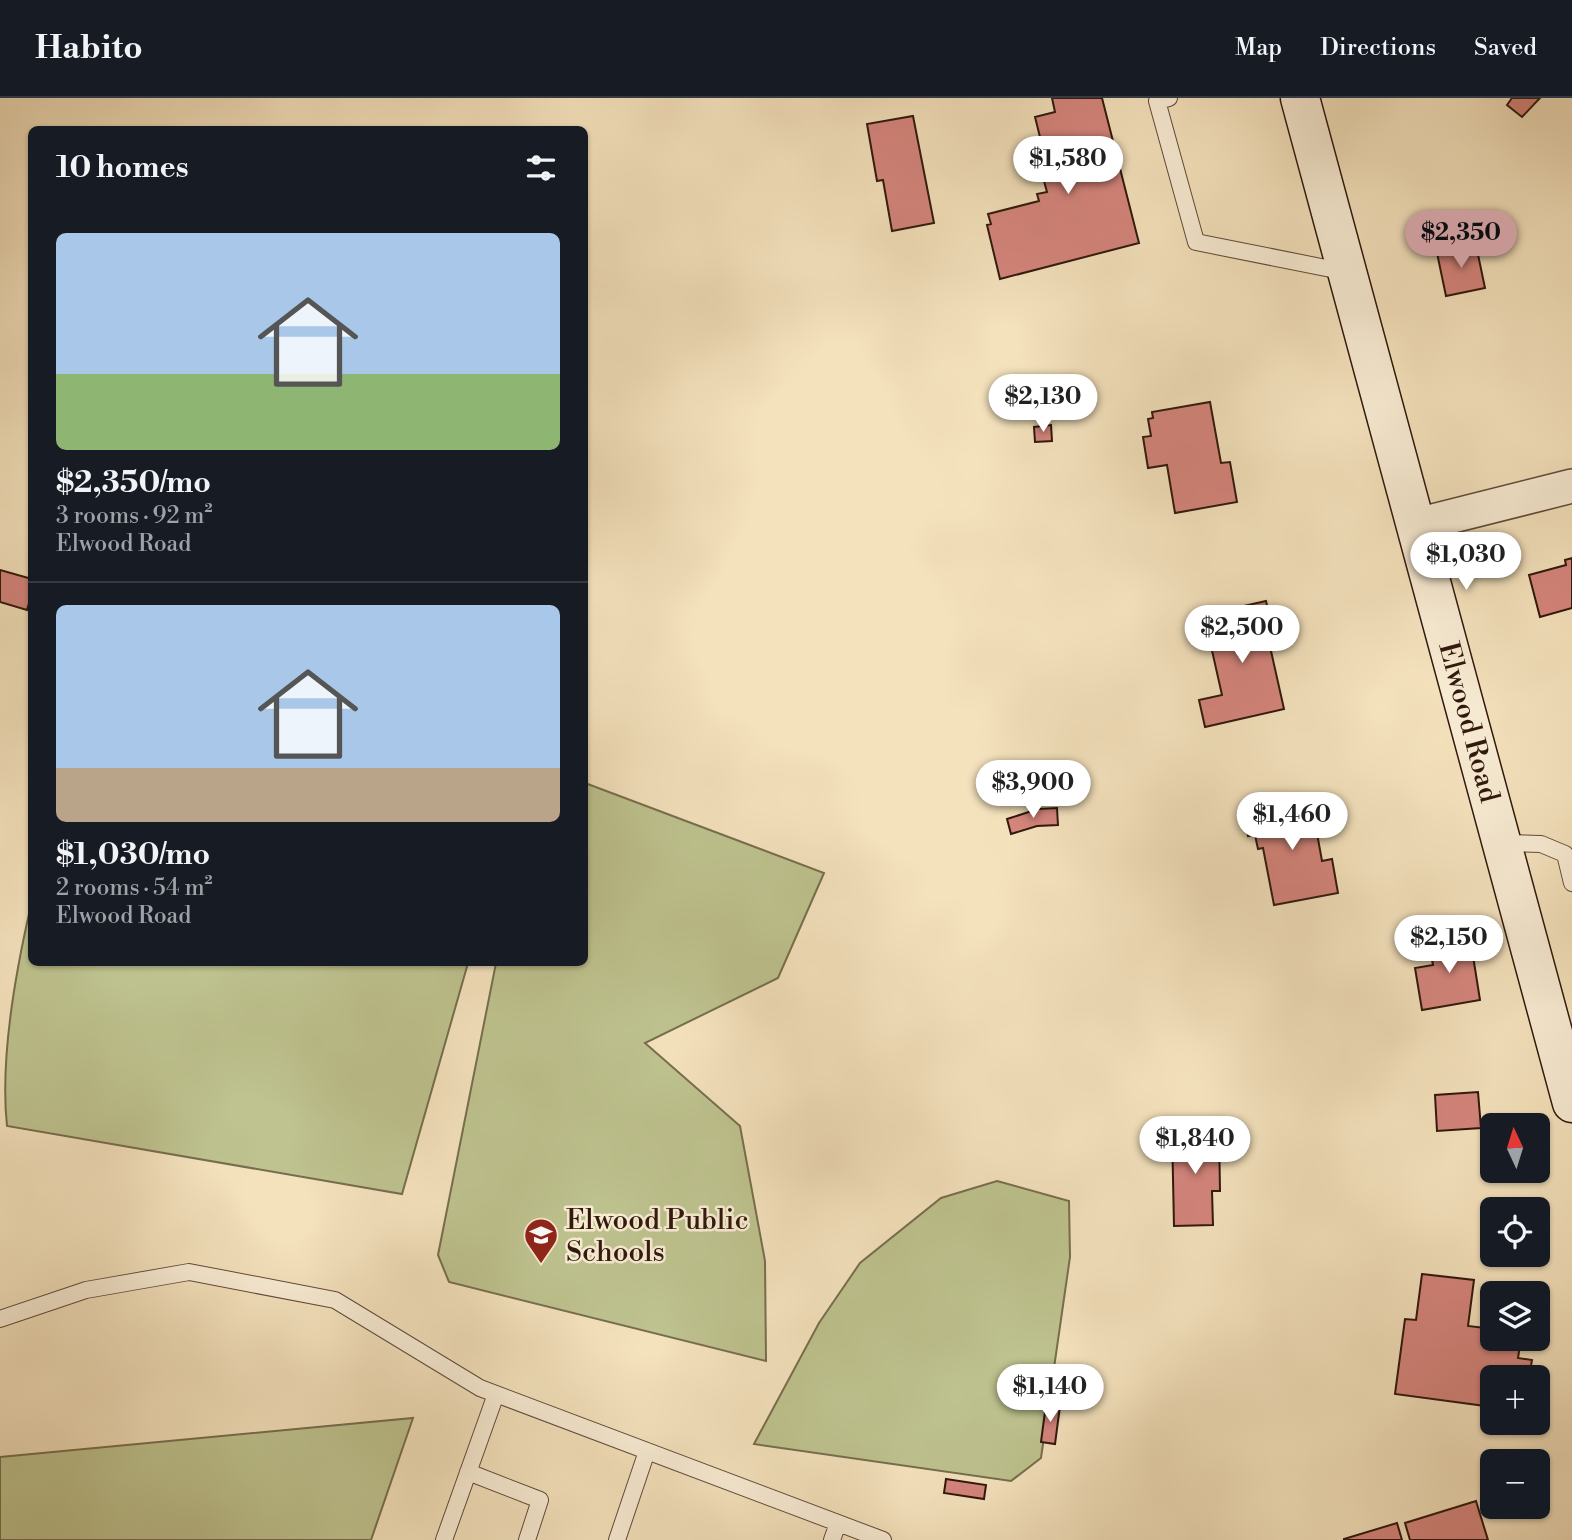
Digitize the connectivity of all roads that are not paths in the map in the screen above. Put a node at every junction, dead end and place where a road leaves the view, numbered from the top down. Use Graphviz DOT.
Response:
graph roads {
  1 [pos="1169,98"];
  2 [pos="1300,98"];
  3 [pos="1348,273"];
  4 [pos="1572,486"];
  5 [pos="1418,525"];
  6 [pos="1503,843"];
  7 [pos="1572,883"];
  8 [pos="1572,1103"];
  9 [pos="0,1319"];
  10 [pos="496,1394"];
  11 [pos="647,1451"];
  12 [pos="468,1472"];
  13 [pos="838,1523"];
  14 [pos="444,1540"];
  15 [pos="527,1540"];
  16 [pos="617,1540"];
  17 [pos="832,1540"];
  18 [pos="883,1540"];
  1 -- 3 [label="lane"];
  2 -- 3 [label="main road, Elwood Road"];
  3 -- 5 [label="main road, Elwood Road"];
  4 -- 5 [label="street"];
  5 -- 6 [label="main road, Elwood Road"];
  6 -- 7 [label="lane"];
  6 -- 8 [label="main road, Elwood Road"];
  9 -- 10 [label="lane"];
  10 -- 11 [label="lane"];
  10 -- 12 [label="lane"];
  11 -- 13 [label="lane"];
  11 -- 16 [label="lane"];
  12 -- 14 [label="lane"];
  12 -- 15 [label="lane"];
  13 -- 17 [label="lane"];
  13 -- 18 [label="lane"];
}
